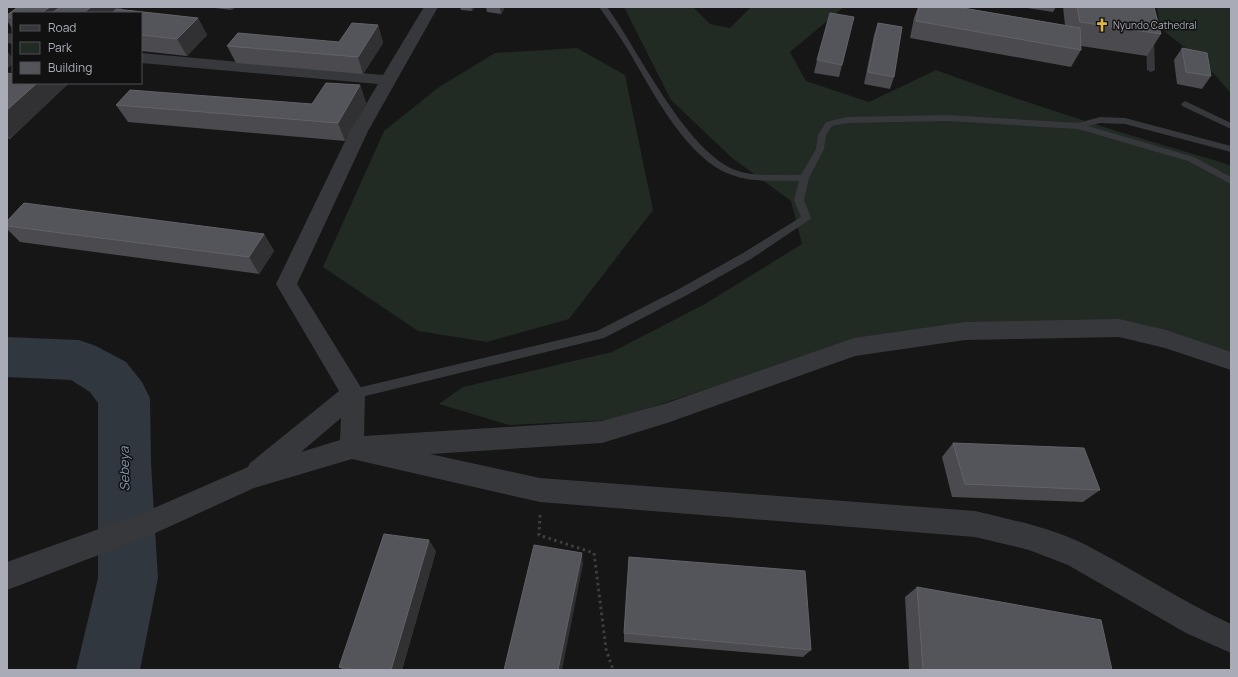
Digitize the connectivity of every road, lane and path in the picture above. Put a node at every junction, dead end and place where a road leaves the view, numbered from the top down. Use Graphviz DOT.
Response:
graph roads {
  1 [pos="431,7"];
  2 [pos="603,7"];
  3 [pos="1149,7"];
  4 [pos="142,58"];
  5 [pos="1151,70"];
  6 [pos="388,80"];
  7 [pos="1185,104"];
  8 [pos="1078,126"];
  9 [pos="1231,126"];
  10 [pos="1231,150"];
  11 [pos="804,178"];
  12 [pos="1231,181"];
  13 [pos="1231,361"];
  14 [pos="353,394"];
  15 [pos="352,448"];
  16 [pos="250,478"];
  17 [pos="540,490"];
  18 [pos="7,576"];
  19 [pos="1231,639"];
  20 [pos="613,670"];
  1 -- 6 [label="street"];
  2 -- 11 [label="lane"];
  3 -- 5 [label="lane"];
  4 -- 6 [label="street"];
  6 -- 14 [label="street"];
  7 -- 9 [label="lane"];
  8 -- 10 [label="lane"];
  8 -- 11 [label="lane"];
  8 -- 12 [label="lane"];
  11 -- 14 [label="lane"];
  13 -- 15 [label="street"];
  14 -- 15 [label="street"];
  14 -- 16 [label="street"];
  15 -- 16 [label="street"];
  15 -- 17 [label="street"];
  16 -- 18 [label="street"];
  17 -- 19 [label="street"];
  17 -- 20 [label="path"];
}
